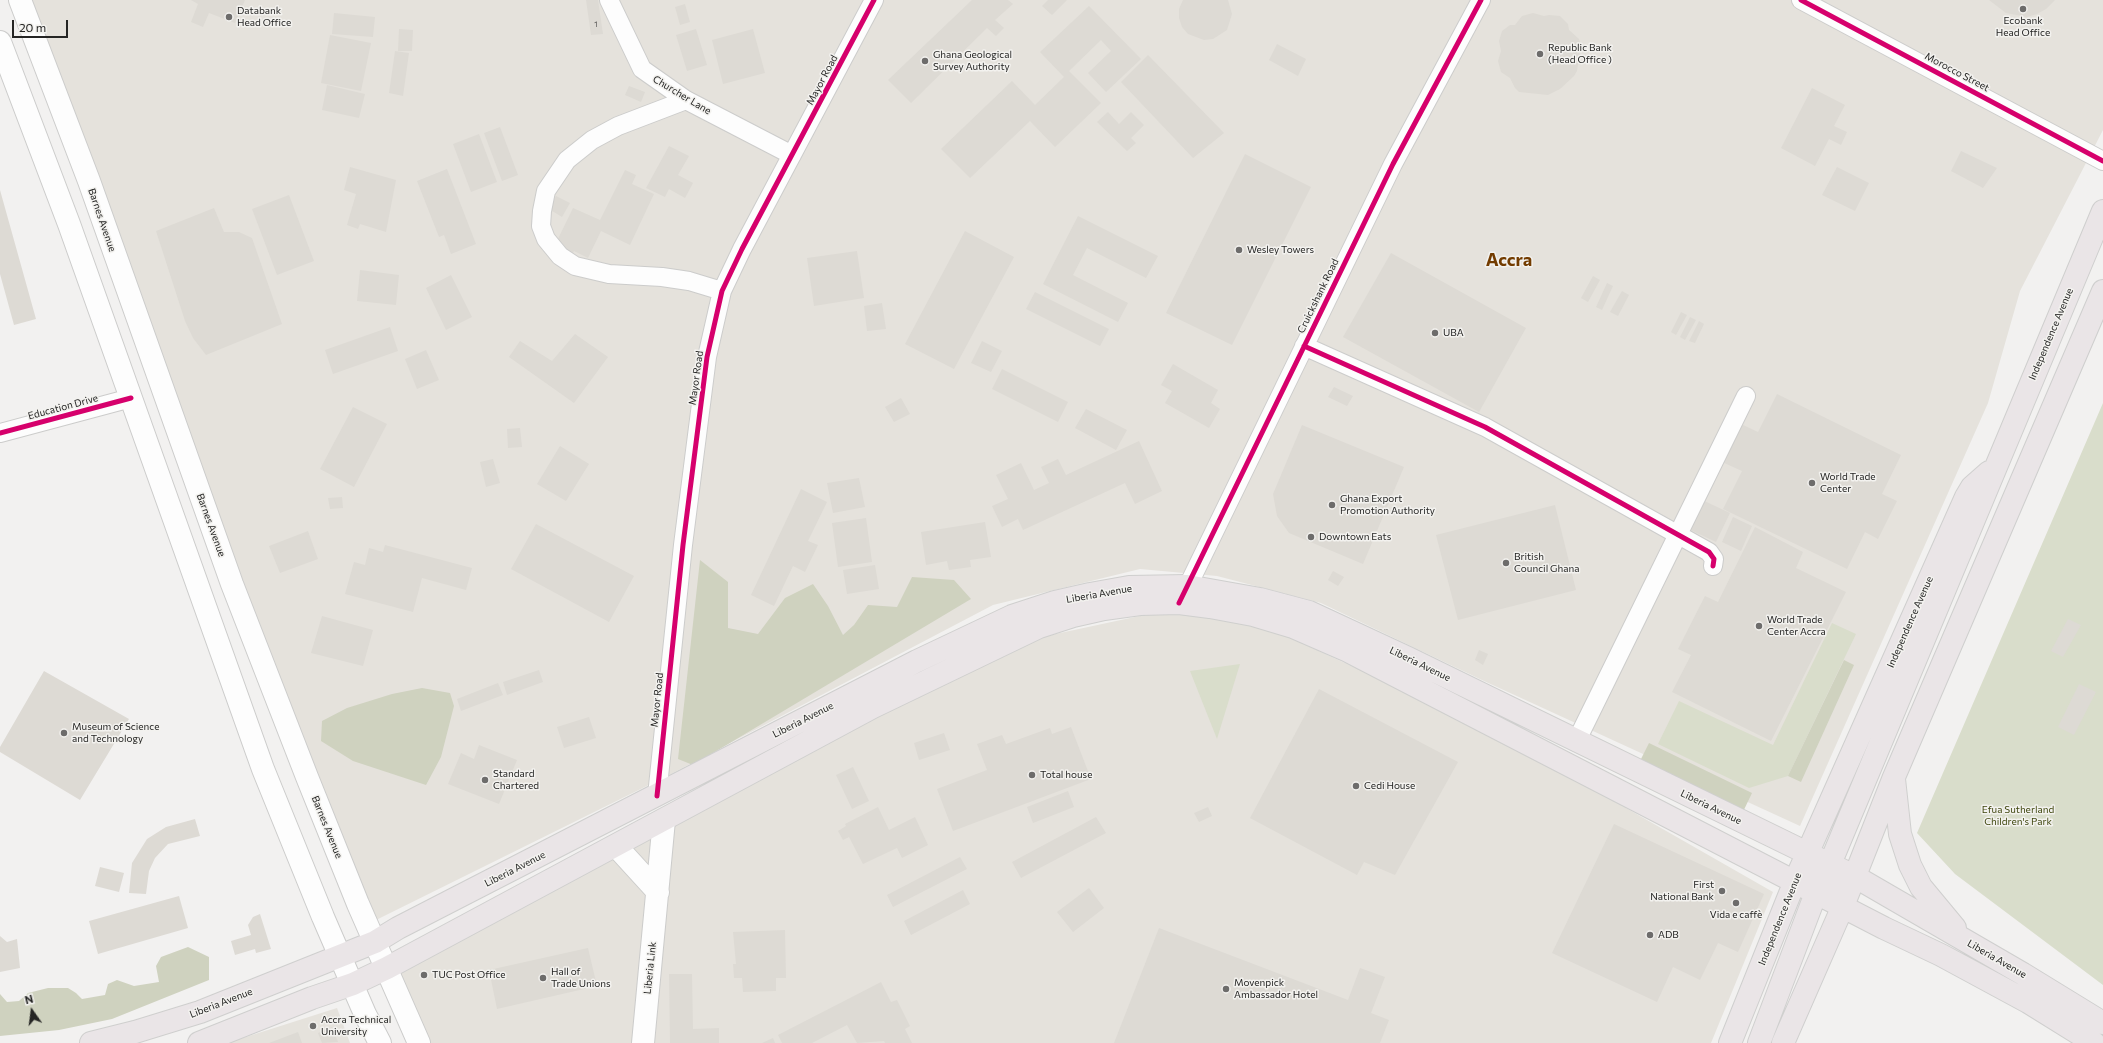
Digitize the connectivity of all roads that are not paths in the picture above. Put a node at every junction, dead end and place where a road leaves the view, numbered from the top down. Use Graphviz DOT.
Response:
graph roads {
  1 [pos="20,0"];
  2 [pos="609,0"];
  3 [pos="874,0"];
  4 [pos="1481,0"];
  5 [pos="1801,0"];
  6 [pos="0,42"];
  7 [pos="686,100"];
  8 [pos="792,155"];
  9 [pos="2103,161"];
  10 [pos="2103,211"];
  11 [pos="722,291"];
  12 [pos="2103,291"];
  13 [pos="1304,346"];
  14 [pos="1746,396"];
  15 [pos="131,398"];
  16 [pos="0,433"];
  17 [pos="1996,465"];
  18 [pos="1678,534"];
  19 [pos="1713,566"];
  20 [pos="1183,595"];
  21 [pos="1576,742"];
  22 [pos="1894,777"];
  23 [pos="657,796"];
  24 [pos="664,820"];
  25 [pos="1788,843"];
  26 [pos="616,846"];
  27 [pos="1808,852"];
  28 [pos="1830,864"];
  29 [pos="1769,868"];
  30 [pos="1854,876"];
  31 [pos="1795,881"];
  32 [pos="658,892"];
  33 [pos="1882,892"];
  34 [pos="1816,893"];
  35 [pos="1843,906"];
  36 [pos="1866,918"];
  37 [pos="374,942"];
  38 [pos="1966,942"];
  39 [pos="340,956"];
  40 [pos="387,968"];
  41 [pos="353,984"];
  42 [pos="2103,1023"];
  43 [pos="91,1043"];
  44 [pos="199,1043"];
  45 [pos="380,1043"];
  46 [pos="419,1043"];
  47 [pos="643,1043"];
  48 [pos="1730,1043"];
  49 [pos="1759,1043"];
  50 [pos="1783,1043"];
  51 [pos="2094,1043"];
  1 -- 37 [label="main road, Barnes Avenue"];
  2 -- 7 [label="street, Churcher Lane"];
  3 -- 8 [label="street, Mayor Road"];
  4 -- 13 [label="street, Cruickshank Road"];
  5 -- 9 [label="street, Morocco Street"];
  6 -- 15 [label="main road"];
  7 -- 8 [label="street, Churcher Lane"];
  7 -- 11 [label="street"];
  8 -- 11 [label="street, Mayor Road"];
  10 -- 17 [label="main road, Independence Avenue"];
  11 -- 23 [label="street, Mayor Road"];
  12 -- 22 [label="main road"];
  13 -- 18 [label="street"];
  13 -- 20 [label="street, Cruickshank Road"];
  14 -- 18 [label="street"];
  15 -- 16 [label="street, Education Drive"];
  15 -- 39 [label="main road"];
  17 -- 27 [label="main road, Independence Avenue"];
  17 -- 28 [label="main road"];
  18 -- 19 [label="street"];
  18 -- 21 [label="street"];
  20 -- 21 [label="main road, Liberia Avenue"];
  20 -- 23 [label="main road, Liberia Avenue"];
  20 -- 24 [label="main road, Liberia Avenue"];
  20 -- 29 [label="main road, Liberia Avenue"];
  21 -- 25 [label="main road, Liberia Avenue"];
  22 -- 30 [label="main road"];
  22 -- 38 [label="main road"];
  23 -- 37 [label="main road, Liberia Avenue"];
  24 -- 26 [label="main road, Liberia Avenue"];
  24 -- 32 [label="main road, Liberia Link"];
  25 -- 27 [label="main road, Liberia Avenue"];
  25 -- 29 [label="main road"];
  26 -- 32 [label="main road"];
  26 -- 40 [label="main road, Liberia Avenue"];
  27 -- 28 [label="main road, Liberia Avenue"];
  27 -- 31 [label="main road, Independence Avenue"];
  27 -- 34 [label="main road"];
  28 -- 30 [label="main road, Liberia Avenue"];
  28 -- 35 [label="main road"];
  29 -- 31 [label="main road, Liberia Avenue"];
  30 -- 33 [label="main road, Liberia Avenue"];
  30 -- 35 [label="main road"];
  31 -- 34 [label="main road, Liberia Avenue"];
  31 -- 48 [label="main road, Independence Avenue"];
  32 -- 47 [label="main road, Liberia Link"];
  33 -- 36 [label="main road"];
  33 -- 38 [label="main road, Liberia Avenue"];
  34 -- 35 [label="main road, Liberia Avenue"];
  34 -- 49 [label="main road"];
  35 -- 36 [label="main road, Liberia Avenue"];
  35 -- 50 [label="main road"];
  36 -- 51 [label="main road, Liberia Avenue"];
  37 -- 39 [label="main road, Liberia Avenue"];
  37 -- 40 [label="main road, Barnes Avenue"];
  38 -- 42 [label="main road, Liberia Avenue"];
  39 -- 41 [label="main road"];
  39 -- 43 [label="main road, Liberia Avenue"];
  40 -- 41 [label="main road, Liberia Avenue"];
  40 -- 46 [label="main road, Barnes Avenue"];
  41 -- 44 [label="main road, Liberia Avenue"];
  41 -- 45 [label="main road"];
}
